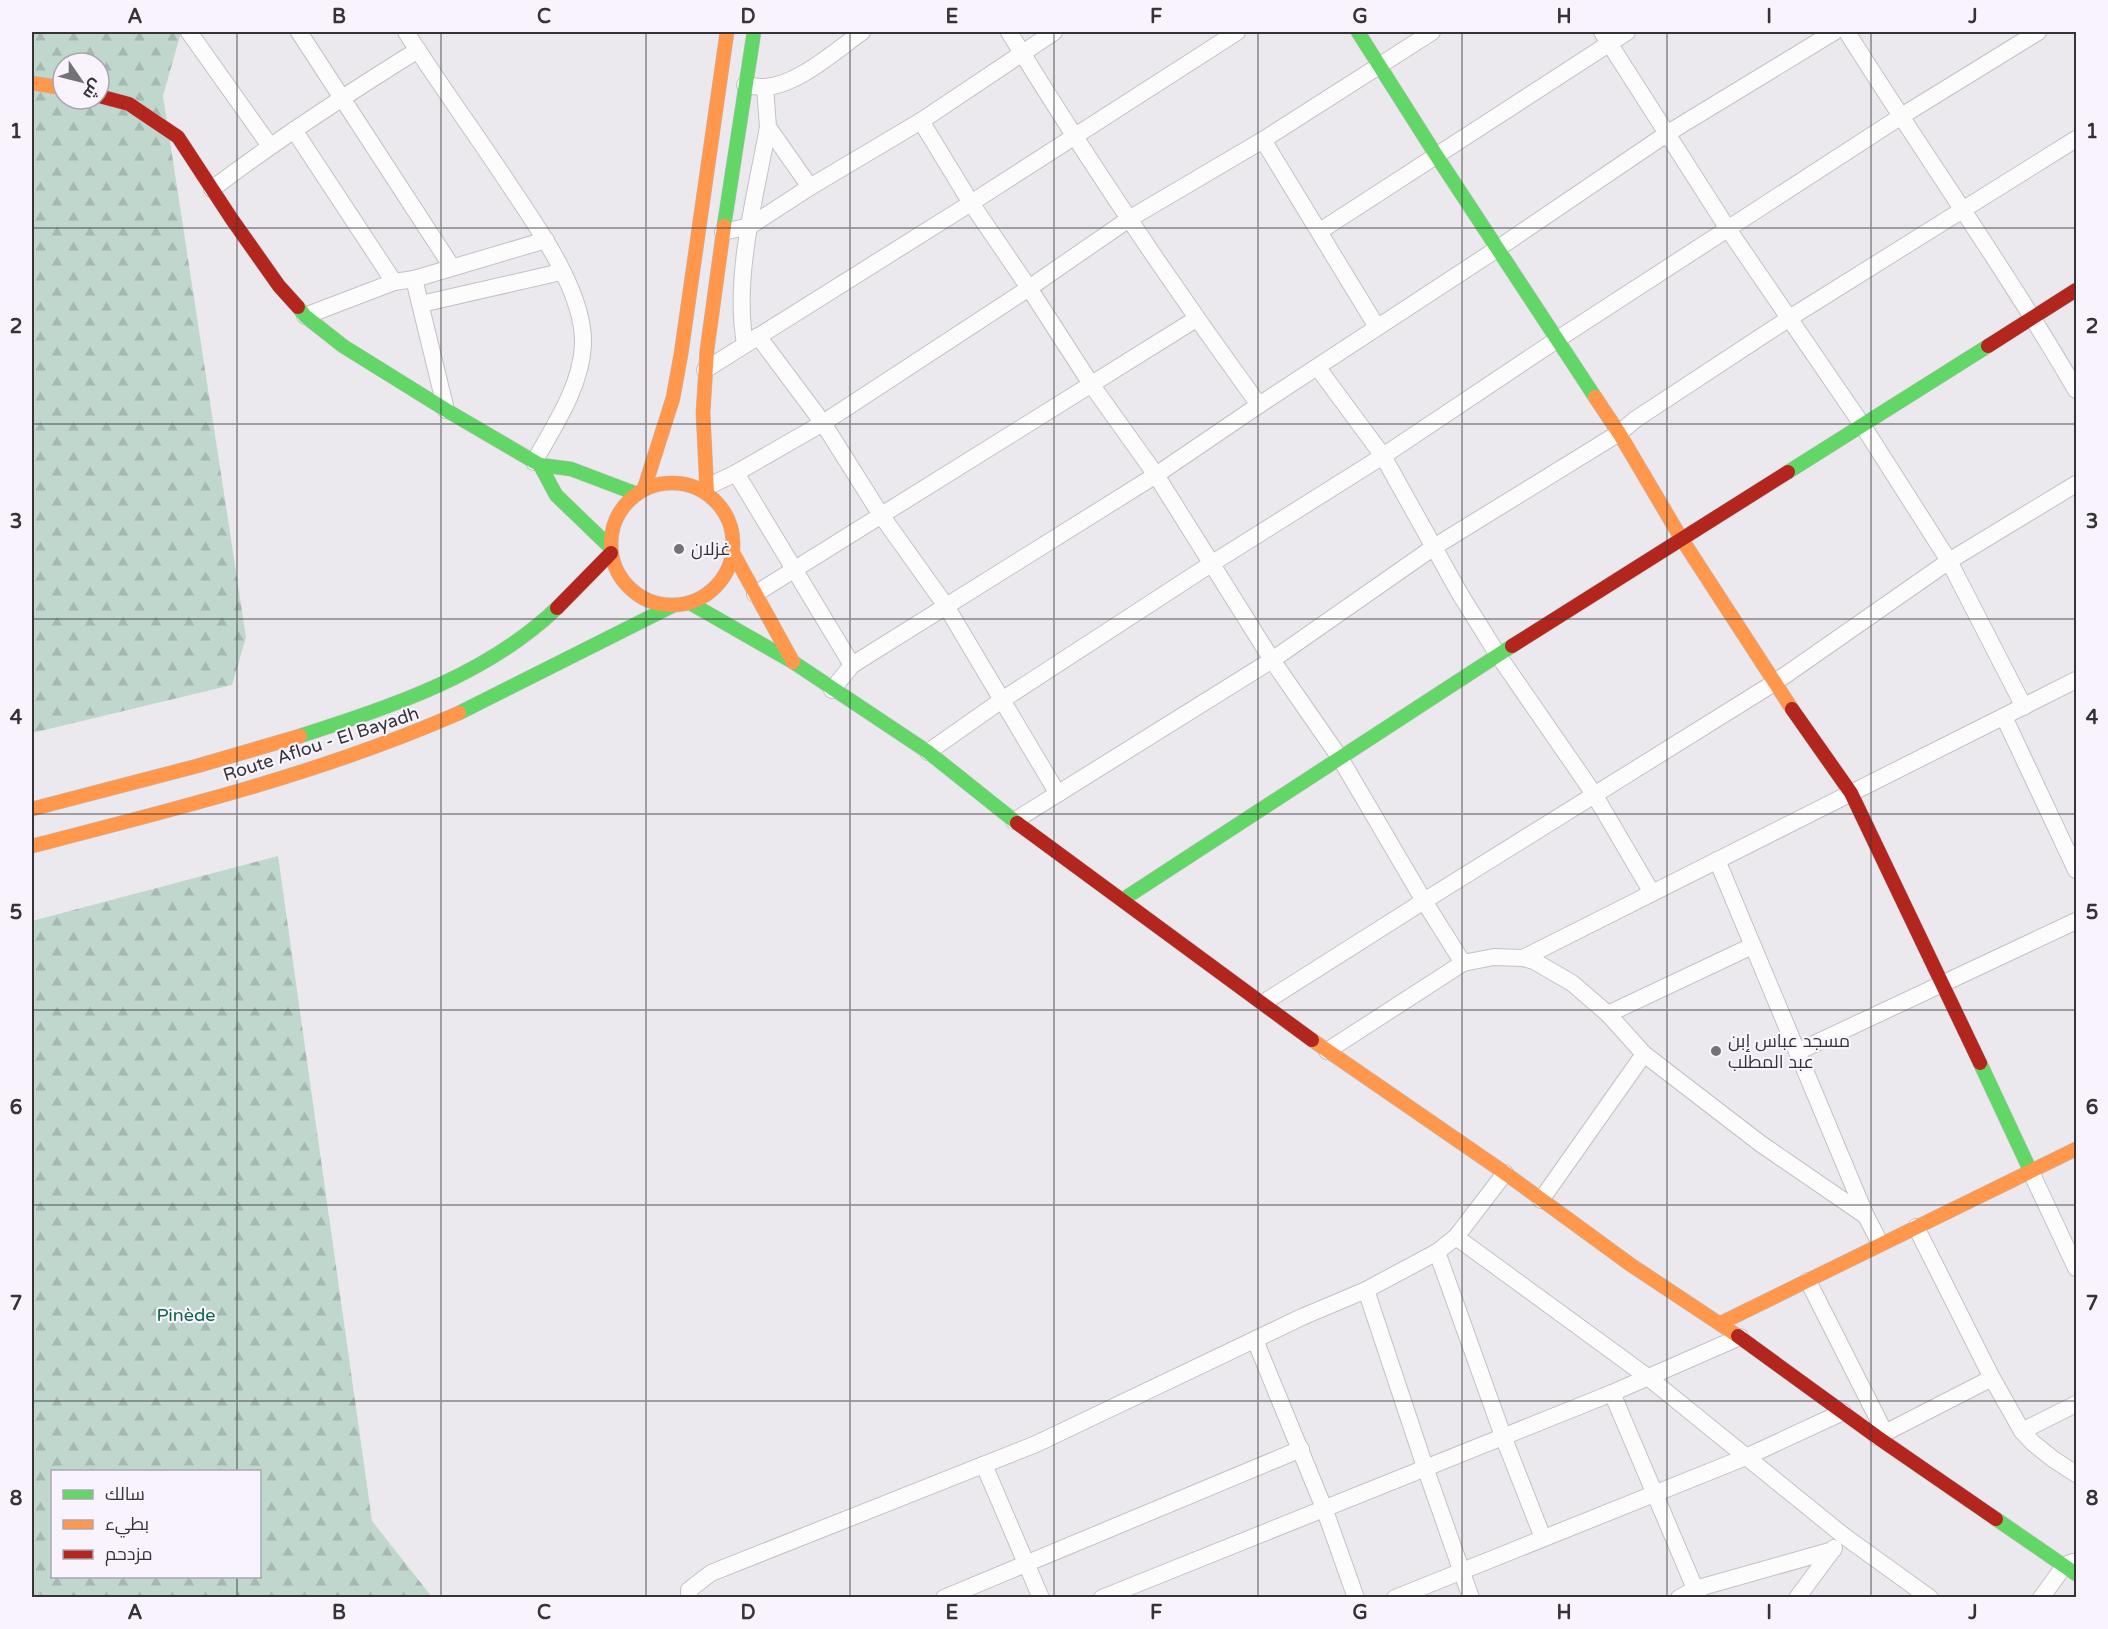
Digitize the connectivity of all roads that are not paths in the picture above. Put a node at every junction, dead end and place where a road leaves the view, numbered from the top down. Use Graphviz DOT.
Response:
graph roads {
  1 [pos="189,32"];
  2 [pos="299,32"];
  3 [pos="406,32"];
  4 [pos="727,32"];
  5 [pos="754,32"];
  6 [pos="862,32"];
  7 [pos="1009,32"];
  8 [pos="1054,32"];
  9 [pos="1238,32"];
  10 [pos="1358,32"];
  11 [pos="1432,32"];
  12 [pos="1627,32"];
  13 [pos="1834,32"];
  14 [pos="1847,32"];
  15 [pos="2038,32"];
  16 [pos="1606,37"];
  17 [pos="418,50"];
  18 [pos="1022,52"];
  19 [pos="1380,65"];
  20 [pos="32,83"];
  21 [pos="746,85"];
  22 [pos="51,86"];
  23 [pos="765,87"];
  24 [pos="341,98"];
  25 [pos="111,99"];
  26 [pos="1900,117"];
  27 [pos="921,121"];
  28 [pos="768,127"];
  29 [pos="294,130"];
  30 [pos="1668,133"];
  31 [pos="1074,135"];
  32 [pos="2076,139"];
  33 [pos="1263,140"];
  34 [pos="270,146"];
  35 [pos="1436,155"];
  36 [pos="810,187"];
  37 [pos="212,189"];
  38 [pos="971,202"];
  39 [pos="1963,210"];
  40 [pos="1129,219"];
  41 [pos="750,226"];
  42 [pos="1728,229"];
  43 [pos="1320,231"];
  44 [pos="723,232"];
  45 [pos="546,240"];
  46 [pos="1497,249"];
  47 [pos="452,267"];
  48 [pos="561,272"];
  49 [pos="414,279"];
  50 [pos="393,282"];
  51 [pos="1029,288"];
  52 [pos="2076,290"];
  53 [pos="421,304"];
  54 [pos="305,315"];
  55 [pos="2034,318"];
  56 [pos="1196,319"];
  57 [pos="1788,319"];
  58 [pos="1377,327"];
  59 [pos="1558,339"];
  60 [pos="752,340"];
  61 [pos="1318,368"];
  62 [pos="705,370"];
  63 [pos="1091,384"];
  64 [pos="2076,390"];
  65 [pos="1259,405"];
  66 [pos="446,410"];
  67 [pos="823,423"];
  68 [pos="1863,426"];
  69 [pos="1619,433"];
  70 [pos="1383,456"];
  71 [pos="537,463"];
  72 [pos="736,473"];
  73 [pos="1156,475"];
  74 [pos="2076,484"];
  75 [pos="707,490"];
  76 [pos="640,492"];
  77 [pos="881,515"];
  78 [pos="1681,538"];
  79 [pos="1434,547"];
  80 [pos="611,550"];
  81 [pos="733,553"];
  82 [pos="1949,561"];
  83 [pos="1211,564"];
  84 [pos="795,570"];
  85 [pos="755,594"];
  86 [pos="690,603"];
  87 [pos="672,606"];
  88 [pos="946,606"];
  89 [pos="1498,655"];
  90 [pos="1272,660"];
  91 [pos="793,662"];
  92 [pos="852,665"];
  93 [pos="2076,680"];
  94 [pos="1774,683"];
  95 [pos="832,690"];
  96 [pos="1002,700"];
  97 [pos="2024,706"];
  98 [pos="2004,717"];
  99 [pos="928,752"];
  100 [pos="1340,758"];
  101 [pos="1851,793"];
  102 [pos="1058,794"];
  103 [pos="1594,794"];
  104 [pos="32,809"];
  105 [pos="1014,821"];
  106 [pos="32,846"];
  107 [pos="1717,860"];
  108 [pos="2076,870"];
  109 [pos="1652,893"];
  110 [pos="1122,900"];
  111 [pos="1424,901"];
  112 [pos="2076,921"];
  113 [pos="1752,946"];
  114 [pos="1523,958"];
  115 [pos="1463,963"];
  116 [pos="1943,984"];
  117 [pos="1263,1003"];
  118 [pos="1608,1014"];
  119 [pos="1327,1051"];
  120 [pos="1797,1052"];
  121 [pos="1644,1054"];
  122 [pos="2076,1149"];
  123 [pos="2030,1170"];
  124 [pos="1505,1173"];
  125 [pos="1541,1200"];
  126 [pos="1866,1216"];
  127 [pos="1916,1227"];
  128 [pos="1456,1237"];
  129 [pos="1880,1243"];
  130 [pos="1437,1252"];
  131 [pos="2076,1268"];
  132 [pos="1808,1281"];
  133 [pos="1366,1290"];
  134 [pos="1721,1323"];
  135 [pos="1740,1337"];
  136 [pos="1255,1340"];
  137 [pos="1649,1378"];
  138 [pos="1992,1378"];
  139 [pos="1612,1393"];
  140 [pos="2076,1404"];
  141 [pos="1843,1412"];
  142 [pos="2022,1431"];
  143 [pos="1881,1435"];
  144 [pos="1503,1436"];
  145 [pos="1301,1449"];
  146 [pos="1746,1457"];
  147 [pos="984,1466"];
  148 [pos="1425,1467"];
  149 [pos="2076,1474"];
  150 [pos="1655,1492"];
  151 [pos="1324,1508"];
  152 [pos="1845,1536"];
  153 [pos="1543,1538"];
  154 [pos="1833,1550"];
  155 [pos="1026,1564"];
  156 [pos="2073,1566"];
  157 [pos="1461,1571"];
  158 [pos="1697,1593"];
  159 [pos="688,1598"];
  160 [pos="944,1598"];
  161 [pos="1041,1598"];
  162 [pos="1102,1598"];
  163 [pos="1356,1598"];
  164 [pos="1395,1598"];
  165 [pos="1471,1598"];
  166 [pos="1679,1598"];
  167 [pos="1797,1598"];
  168 [pos="1930,1598"];
  169 [pos="2041,1598"];
  1 -- 34 [label="street"];
  2 -- 24 [label="street"];
  3 -- 17 [label="street"];
  4 -- 76 [label="main road"];
  5 -- 21 [label="main road"];
  6 -- 23 [label="street"];
  7 -- 18 [label="street"];
  8 -- 18 [label="street"];
  9 -- 31 [label="street"];
  10 -- 19 [label="main road"];
  11 -- 19 [label="street"];
  12 -- 16 [label="street"];
  13 -- 30 [label="street"];
  14 -- 26 [label="street"];
  15 -- 26 [label="street"];
  16 -- 30 [label="street"];
  16 -- 35 [label="street"];
  17 -- 24 [label="street"];
  17 -- 45 [label="street"];
  18 -- 27 [label="street"];
  18 -- 31 [label="street"];
  19 -- 33 [label="street"];
  19 -- 35 [label="main road"];
  20 -- 22 [label="main road"];
  21 -- 23 [label="street"];
  21 -- 44 [label="main road"];
  23 -- 28 [label="street"];
  24 -- 29 [label="street"];
  24 -- 47 [label="street"];
  25 -- 37 [label="main road"];
  26 -- 39 [label="street"];
  26 -- 42 [label="street"];
  27 -- 36 [label="street"];
  27 -- 38 [label="street"];
  28 -- 36 [label="street"];
  28 -- 41 [label="street"];
  29 -- 34 [label="street"];
  29 -- 50 [label="street"];
  30 -- 42 [label="street"];
  30 -- 46 [label="street"];
  31 -- 38 [label="street"];
  31 -- 40 [label="street"];
  32 -- 39 [label="street"];
  33 -- 40 [label="street"];
  33 -- 43 [label="street"];
  34 -- 37 [label="street"];
  35 -- 43 [label="street"];
  35 -- 46 [label="main road"];
  36 -- 41 [label="street"];
  37 -- 54 [label="main road"];
  38 -- 51 [label="street"];
  38 -- 60 [label="street"];
  39 -- 55 [label="street"];
  39 -- 57 [label="street"];
  40 -- 51 [label="street"];
  40 -- 56 [label="street"];
  41 -- 44 [label="street"];
  41 -- 60 [label="street"];
  42 -- 57 [label="street"];
  42 -- 59 [label="street"];
  43 -- 58 [label="street"];
  44 -- 62 [label="main road"];
  45 -- 47 [label="street"];
  45 -- 48 [label="street"];
  46 -- 58 [label="street"];
  46 -- 59 [label="main road"];
  47 -- 49 [label="street"];
  48 -- 53 [label="street"];
  48 -- 71 [label="street"];
  49 -- 50 [label="street"];
  49 -- 53 [label="street"];
  50 -- 54 [label="street"];
  51 -- 63 [label="street"];
  51 -- 67 [label="street"];
  52 -- 55 [label="main road"];
  53 -- 66 [label="street"];
  54 -- 66 [label="main road"];
  55 -- 64 [label="street"];
  55 -- 68 [label="main road"];
  56 -- 63 [label="street"];
  56 -- 65 [label="street"];
  57 -- 68 [label="street"];
  57 -- 69 [label="street"];
  58 -- 61 [label="street"];
  59 -- 69 [label="main road"];
  59 -- 70 [label="street"];
  60 -- 62 [label="street"];
  60 -- 67 [label="street"];
  61 -- 65 [label="street"];
  61 -- 70 [label="street"];
  62 -- 75 [label="main road"];
  63 -- 73 [label="street"];
  63 -- 77 [label="street"];
  65 -- 73 [label="street"];
  66 -- 71 [label="main road"];
  67 -- 72 [label="street"];
  67 -- 77 [label="street"];
  68 -- 78 [label="main road"];
  68 -- 82 [label="street"];
  69 -- 78 [label="main road"];
  69 -- 79 [label="street"];
  70 -- 79 [label="street"];
  70 -- 83 [label="street"];
  71 -- 76 [label="main road"];
  71 -- 80 [label="main road"];
  72 -- 75 [label="street"];
  72 -- 84 [label="street"];
  73 -- 83 [label="street"];
  73 -- 88 [label="street"];
  74 -- 82 [label="street"];
  75 -- 76 [label="main road"];
  75 -- 81 [label="main road"];
  76 -- 80 [label="main road"];
  77 -- 84 [label="street"];
  77 -- 88 [label="street"];
  78 -- 89 [label="main road"];
  78 -- 94 [label="main road"];
  79 -- 89 [label="street"];
  79 -- 90 [label="street"];
  80 -- 87 [label="main road"];
  80 -- 104 [label="main road, Route Aflou - El Bayadh"];
  81 -- 85 [label="main road"];
  81 -- 86 [label="main road"];
  82 -- 94 [label="street"];
  82 -- 97 [label="street"];
  83 -- 90 [label="street"];
  83 -- 96 [label="street"];
  84 -- 85 [label="street"];
  84 -- 92 [label="street"];
  85 -- 91 [label="main road"];
  86 -- 87 [label="main road"];
  86 -- 91 [label="main road"];
  87 -- 106 [label="main road, Route Aflou - El Bayadh"];
  88 -- 92 [label="street"];
  88 -- 96 [label="street"];
  89 -- 100 [label="main road"];
  89 -- 103 [label="street"];
  90 -- 100 [label="street"];
  90 -- 102 [label="street"];
  91 -- 95 [label="main road"];
  92 -- 95 [label="street"];
  93 -- 97 [label="street"];
  94 -- 101 [label="main road"];
  94 -- 103 [label="street"];
  95 -- 99 [label="main road"];
  96 -- 99 [label="street"];
  96 -- 102 [label="street"];
  97 -- 98 [label="street"];
  98 -- 101 [label="street"];
  98 -- 108 [label="street"];
  99 -- 105 [label="main road"];
  100 -- 110 [label="main road"];
  100 -- 111 [label="street"];
  101 -- 107 [label="street"];
  101 -- 116 [label="main road"];
  102 -- 105 [label="street"];
  103 -- 109 [label="street"];
  103 -- 111 [label="street"];
  105 -- 110 [label="main road"];
  107 -- 109 [label="street"];
  107 -- 113 [label="street"];
  109 -- 114 [label="street"];
  110 -- 117 [label="main road"];
  111 -- 115 [label="street"];
  111 -- 117 [label="street"];
  112 -- 116 [label="street"];
  113 -- 118 [label="street"];
  113 -- 120 [label="street"];
  114 -- 115 [label="street"];
  114 -- 118 [label="street"];
  115 -- 119 [label="street"];
  116 -- 120 [label="street"];
  116 -- 123 [label="main road"];
  117 -- 119 [label="main road"];
  118 -- 121 [label="street"];
  119 -- 124 [label="main road"];
  120 -- 126 [label="street"];
  121 -- 125 [label="street"];
  121 -- 126 [label="street"];
  122 -- 123 [label="main road"];
  123 -- 127 [label="main road"];
  123 -- 131 [label="street"];
  124 -- 125 [label="main road"];
  124 -- 128 [label="street"];
  125 -- 134 [label="main road"];
  126 -- 129 [label="street"];
  127 -- 129 [label="main road"];
  127 -- 138 [label="street"];
  128 -- 130 [label="street"];
  128 -- 137 [label="street"];
  129 -- 132 [label="main road"];
  130 -- 133 [label="street"];
  130 -- 144 [label="street"];
  132 -- 134 [label="main road"];
  132 -- 143 [label="street"];
  133 -- 136 [label="street"];
  133 -- 148 [label="street"];
  134 -- 135 [label="main road"];
  135 -- 137 [label="street"];
  135 -- 141 [label="main road"];
  136 -- 145 [label="street"];
  136 -- 147 [label="street"];
  137 -- 139 [label="street"];
  137 -- 146 [label="street"];
  138 -- 142 [label="street"];
  138 -- 143 [label="street"];
  139 -- 144 [label="street"];
  139 -- 150 [label="street"];
  140 -- 142 [label="street"];
  141 -- 143 [label="main road"];
  141 -- 146 [label="street"];
  142 -- 149 [label="street"];
  143 -- 156 [label="main road"];
  144 -- 148 [label="street"];
  144 -- 153 [label="street"];
  145 -- 151 [label="street"];
  145 -- 155 [label="street"];
  146 -- 150 [label="street"];
  146 -- 152 [label="street"];
  147 -- 155 [label="street"];
  147 -- 159 [label="street"];
  148 -- 151 [label="street"];
  148 -- 157 [label="street"];
  150 -- 153 [label="street"];
  150 -- 158 [label="street"];
  151 -- 162 [label="street"];
  151 -- 163 [label="street"];
  152 -- 154 [label="street"];
  152 -- 168 [label="street"];
  153 -- 157 [label="street"];
  154 -- 158 [label="street"];
  154 -- 167 [label="street"];
  155 -- 160 [label="street"];
  155 -- 161 [label="street"];
  156 -- 169 [label="street"];
  157 -- 164 [label="street"];
  157 -- 165 [label="street"];
  158 -- 166 [label="street"];
}
